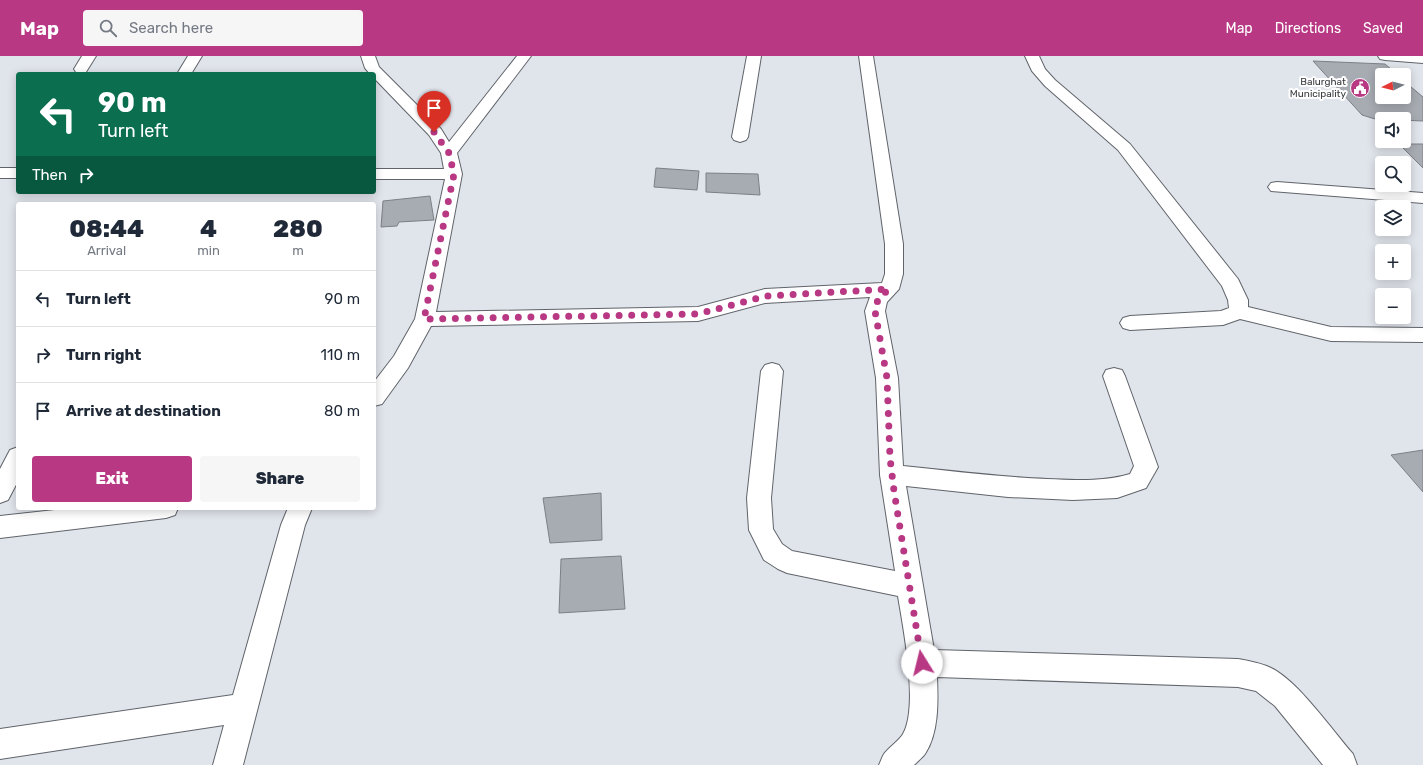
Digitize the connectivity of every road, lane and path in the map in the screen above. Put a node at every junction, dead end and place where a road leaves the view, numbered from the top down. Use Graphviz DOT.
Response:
graph roads {
  1 [pos="89,56"];
  2 [pos="195,56"];
  3 [pos="368,56"];
  4 [pos="524,56"];
  5 [pos="754,56"];
  6 [pos="866,56"];
  7 [pos="1032,56"];
  8 [pos="1385,56"];
  9 [pos="1404,57"];
  10 [pos="1421,65"];
  11 [pos="81,69"];
  12 [pos="185,72"];
  13 [pos="376,72"];
  14 [pos="376,72"];
  15 [pos="740,137"];
  16 [pos="449,153"];
  17 [pos="0,173"];
  18 [pos="16,173"];
  19 [pos="376,174"];
  20 [pos="454,174"];
  21 [pos="1277,187"];
  22 [pos="1423,198"];
  23 [pos="889,289"];
  24 [pos="1239,312"];
  25 [pos="424,319"];
  26 [pos="1130,323"];
  27 [pos="1423,335"];
  28 [pos="772,371"];
  29 [pos="1114,376"];
  30 [pos="376,395"];
  31 [pos="16,461"];
  32 [pos="892,475"];
  33 [pos="0,493"];
  34 [pos="149,510"];
  35 [pos="299,510"];
  36 [pos="0,527"];
  37 [pos="910,586"];
  38 [pos="922,663"];
  39 [pos="243,708"];
  40 [pos="0,744"];
  41 [pos="228,765"];
  42 [pos="894,765"];
  43 [pos="1342,765"];
  1 -- 11 [label="street"];
  2 -- 12 [label="street"];
  3 -- 14 [label="street"];
  4 -- 16 [label="street"];
  5 -- 15 [label="street"];
  6 -- 23 [label="street"];
  7 -- 24 [label="street"];
  8 -- 9 [label="street"];
  9 -- 10 [label="street"];
  13 -- 16 [label="street"];
  16 -- 20 [label="street"];
  17 -- 18 [label="street"];
  19 -- 20 [label="street"];
  20 -- 25 [label="street"];
  21 -- 22 [label="street"];
  23 -- 25 [label="street"];
  23 -- 32 [label="street"];
  24 -- 26 [label="street"];
  24 -- 27 [label="street"];
  25 -- 30 [label="street"];
  28 -- 37 [label="street"];
  29 -- 32 [label="street"];
  31 -- 33 [label="street"];
  32 -- 37 [label="street"];
  34 -- 36 [label="street"];
  35 -- 39 [label="street"];
  37 -- 38 [label="street"];
  38 -- 42 [label="street"];
  38 -- 43 [label="street"];
  39 -- 40 [label="street"];
  39 -- 41 [label="street"];
}
